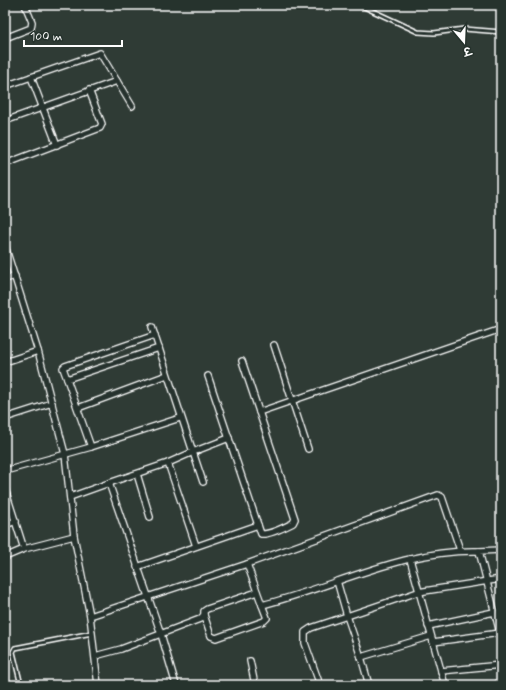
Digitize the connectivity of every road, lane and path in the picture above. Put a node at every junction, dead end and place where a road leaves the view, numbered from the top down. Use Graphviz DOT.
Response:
graph roads {
  1 [pos="25,5"];
  2 [pos="360,5"];
  3 [pos="501,32"];
  4 [pos="5,38"];
  5 [pos="31,77"];
  6 [pos="117,81"];
  7 [pos="5,86"];
  8 [pos="89,90"];
  9 [pos="132,106"];
  10 [pos="42,107"];
  11 [pos="5,121"];
  12 [pos="56,145"];
  13 [pos="5,164"];
  14 [pos="5,246"];
  15 [pos="15,276"];
  16 [pos="5,279"];
  17 [pos="152,327"];
  18 [pos="501,329"];
  19 [pos="154,335"];
  20 [pos="274,345"];
  21 [pos="159,348"];
  22 [pos="38,351"];
  23 [pos="242,361"];
  24 [pos="5,362"];
  25 [pos="167,375"];
  26 [pos="208,376"];
  27 [pos="67,379"];
  28 [pos="292,400"];
  29 [pos="52,403"];
  30 [pos="78,408"];
  31 [pos="259,412"];
  32 [pos="5,418"];
  33 [pos="180,418"];
  34 [pos="229,438"];
  35 [pos="91,447"];
  36 [pos="308,449"];
  37 [pos="193,452"];
  38 [pos="65,454"];
  39 [pos="168,463"];
  40 [pos="5,471"];
  41 [pos="137,474"];
  42 [pos="203,482"];
  43 [pos="109,483"];
  44 [pos="5,489"];
  45 [pos="70,497"];
  46 [pos="150,516"];
  47 [pos="16,521"];
  48 [pos="5,525"];
  49 [pos="258,525"];
  50 [pos="74,536"];
  51 [pos="196,546"];
  52 [pos="24,549"];
  53 [pos="460,550"];
  54 [pos="501,550"];
  55 [pos="479,551"];
  56 [pos="5,557"];
  57 [pos="410,559"];
  58 [pos="247,564"];
  59 [pos="137,568"];
  60 [pos="501,579"];
  61 [pos="337,581"];
  62 [pos="486,582"];
  63 [pos="257,592"];
  64 [pos="418,592"];
  65 [pos="148,598"];
  66 [pos="262,606"];
  67 [pos="494,612"];
  68 [pos="204,615"];
  69 [pos="90,616"];
  70 [pos="347,616"];
  71 [pos="428,626"];
  72 [pos="92,632"];
  73 [pos="161,634"];
  74 [pos="500,635"];
  75 [pos="432,639"];
  76 [pos="95,656"];
  77 [pos="362,657"];
  78 [pos="250,661"];
  79 [pos="501,665"];
  80 [pos="441,671"];
  81 [pos="22,685"];
  82 [pos="98,685"];
  83 [pos="176,685"];
  84 [pos="255,685"];
  85 [pos="320,685"];
  86 [pos="369,685"];
  87 [pos="446,685"];
  1 -- 4 [label="street"];
  2 -- 3 [label="lane"];
  5 -- 6 [label="street"];
  5 -- 7 [label="street"];
  5 -- 10 [label="street"];
  6 -- 8 [label="street"];
  6 -- 9 [label="street"];
  8 -- 10 [label="street"];
  8 -- 12 [label="street"];
  10 -- 11 [label="street"];
  10 -- 12 [label="street"];
  12 -- 13 [label="street"];
  14 -- 15 [label="street"];
  15 -- 16 [label="street"];
  15 -- 22 [label="street"];
  17 -- 19 [label="street"];
  18 -- 28 [label="street"];
  19 -- 21 [label="street"];
  19 -- 27 [label="street"];
  20 -- 28 [label="street"];
  21 -- 25 [label="street"];
  21 -- 27 [label="street"];
  22 -- 24 [label="street"];
  22 -- 29 [label="street"];
  23 -- 31 [label="street"];
  25 -- 30 [label="street"];
  25 -- 33 [label="street"];
  26 -- 34 [label="street"];
  27 -- 30 [label="street"];
  28 -- 31 [label="street"];
  28 -- 36 [label="street"];
  29 -- 32 [label="street"];
  29 -- 38 [label="street"];
  30 -- 35 [label="street"];
  31 -- 49 [label="street"];
  33 -- 35 [label="street"];
  33 -- 37 [label="street"];
  34 -- 37 [label="street"];
  34 -- 49 [label="street"];
  35 -- 38 [label="street"];
  37 -- 39 [label="street"];
  37 -- 42 [label="street"];
  38 -- 40 [label="street"];
  38 -- 45 [label="street"];
  39 -- 41 [label="street"];
  39 -- 51 [label="street"];
  41 -- 43 [label="street"];
  41 -- 46 [label="street"];
  43 -- 45 [label="street"];
  43 -- 59 [label="street"];
  44 -- 47 [label="street"];
  45 -- 50 [label="street"];
  47 -- 48 [label="street"];
  47 -- 52 [label="street"];
  49 -- 51 [label="street"];
  50 -- 52 [label="street"];
  50 -- 69 [label="street"];
  51 -- 59 [label="street"];
  52 -- 56 [label="street"];
  53 -- 55 [label="street"];
  53 -- 57 [label="street"];
  53 -- 58 [label="street"];
  54 -- 55 [label="street"];
  55 -- 62 [label="street"];
  57 -- 61 [label="street"];
  57 -- 64 [label="street"];
  58 -- 63 [label="street"];
  58 -- 65 [label="street"];
  59 -- 65 [label="street"];
  60 -- 62 [label="street"];
  61 -- 66 [label="street"];
  61 -- 70 [label="street"];
  62 -- 64 [label="street"];
  62 -- 67 [label="street"];
  63 -- 66 [label="street"];
  63 -- 68 [label="street"];
  64 -- 70 [label="street"];
  64 -- 71 [label="street"];
  65 -- 69 [label="street"];
  65 -- 73 [label="street"];
  66 -- 68 [label="street"];
  67 -- 71 [label="street"];
  67 -- 74 [label="street"];
  68 -- 73 [label="street"];
  69 -- 72 [label="street"];
  70 -- 77 [label="street"];
  70 -- 85 [label="street"];
  71 -- 75 [label="street"];
  72 -- 76 [label="street"];
  72 -- 81 [label="lane"];
  73 -- 76 [label="street"];
  73 -- 83 [label="street"];
  74 -- 75 [label="street"];
  75 -- 77 [label="street"];
  75 -- 80 [label="street"];
  76 -- 82 [label="street"];
  77 -- 86 [label="street"];
  78 -- 84 [label="street"];
  79 -- 80 [label="street"];
  80 -- 87 [label="street"];
}
